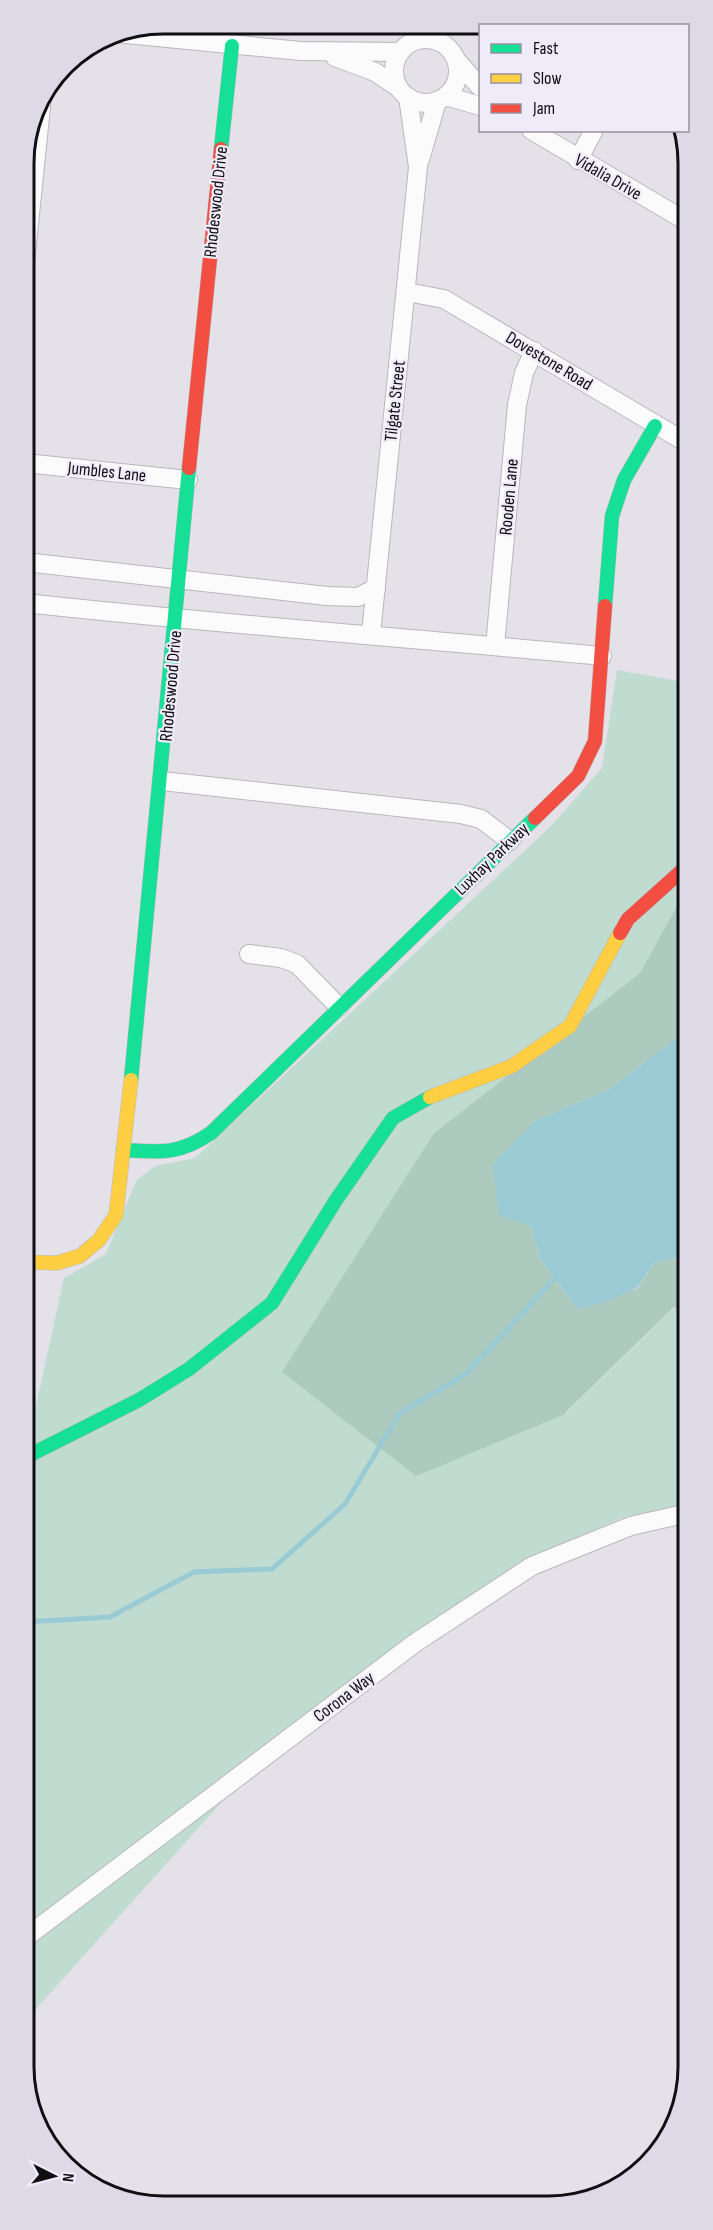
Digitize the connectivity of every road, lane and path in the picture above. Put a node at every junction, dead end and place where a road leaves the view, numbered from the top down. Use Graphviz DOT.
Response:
graph roads {
  1 [pos="448,34"];
  2 [pos="145,36"];
  3 [pos="412,40"];
  4 [pos="232,46"];
  5 [pos="319,52"];
  6 [pos="453,55"];
  7 [pos="479,86"];
  8 [pos="404,92"];
  9 [pos="441,98"];
  10 [pos="479,106"];
  11 [pos="534,132"];
  12 [pos="593,132"];
  13 [pos="578,160"];
  14 [pos="418,167"];
  15 [pos="678,216"];
  16 [pos="407,292"];
  17 [pos="534,351"];
  18 [pos="655,426"];
  19 [pos="678,438"];
  20 [pos="35,464"];
  21 [pos="188,480"];
  22 [pos="35,563"];
  23 [pos="179,579"];
  24 [pos="376,588"];
  25 [pos="35,604"];
  26 [pos="177,620"];
  27 [pos="371,634"];
  28 [pos="495,646"];
  29 [pos="602,656"];
  30 [pos="162,781"];
  31 [pos="510,841"];
  32 [pos="678,874"];
  33 [pos="249,954"];
  34 [pos="339,1007"];
  35 [pos="123,1150"];
  36 [pos="34,1262"];
  37 [pos="34,1453"];
  38 [pos="678,1515"];
  39 [pos="34,1931"];
  1 -- 6 [label="street"];
  2 -- 4 [label="street"];
  3 -- 5 [label="street"];
  3 -- 6 [label="street"];
  3 -- 8 [label="street"];
  4 -- 5 [label="street"];
  4 -- 21 [label="street, Rhodeswood Drive"];
  5 -- 8 [label="street"];
  6 -- 7 [label="street"];
  6 -- 9 [label="street"];
  8 -- 9 [label="street"];
  8 -- 14 [label="street, Tilgate Street"];
  9 -- 10 [label="street"];
  9 -- 14 [label="street, Tilgate Street"];
  11 -- 13 [label="street, Vidalia Drive"];
  12 -- 13 [label="street"];
  13 -- 15 [label="street, Vidalia Drive"];
  14 -- 16 [label="street, Tilgate Street"];
  16 -- 17 [label="street, Dovestone Road"];
  16 -- 24 [label="street, Tilgate Street"];
  17 -- 18 [label="street, Dovestone Road"];
  17 -- 28 [label="street, Rooden Lane"];
  18 -- 19 [label="street, Dovestone Road"];
  18 -- 29 [label="street, Luxhay Parkway"];
  20 -- 21 [label="street, Jumbles Lane"];
  21 -- 23 [label="street, Rhodeswood Drive"];
  22 -- 23 [label="street"];
  23 -- 24 [label="street"];
  23 -- 26 [label="street, Rhodeswood Drive"];
  24 -- 27 [label="street, Tilgate Street"];
  25 -- 26 [label="street"];
  26 -- 27 [label="street"];
  26 -- 30 [label="street, Rhodeswood Drive"];
  27 -- 28 [label="street"];
  28 -- 29 [label="street"];
  29 -- 31 [label="street, Luxhay Parkway"];
  30 -- 31 [label="street"];
  30 -- 35 [label="street, Rhodeswood Drive"];
  31 -- 34 [label="street, Luxhay Parkway"];
  32 -- 37 [label="street"];
  33 -- 34 [label="street"];
  34 -- 35 [label="street, Luxhay Parkway"];
  35 -- 36 [label="street, Rhodeswood Drive"];
  38 -- 39 [label="street, Corona Way"];
}
